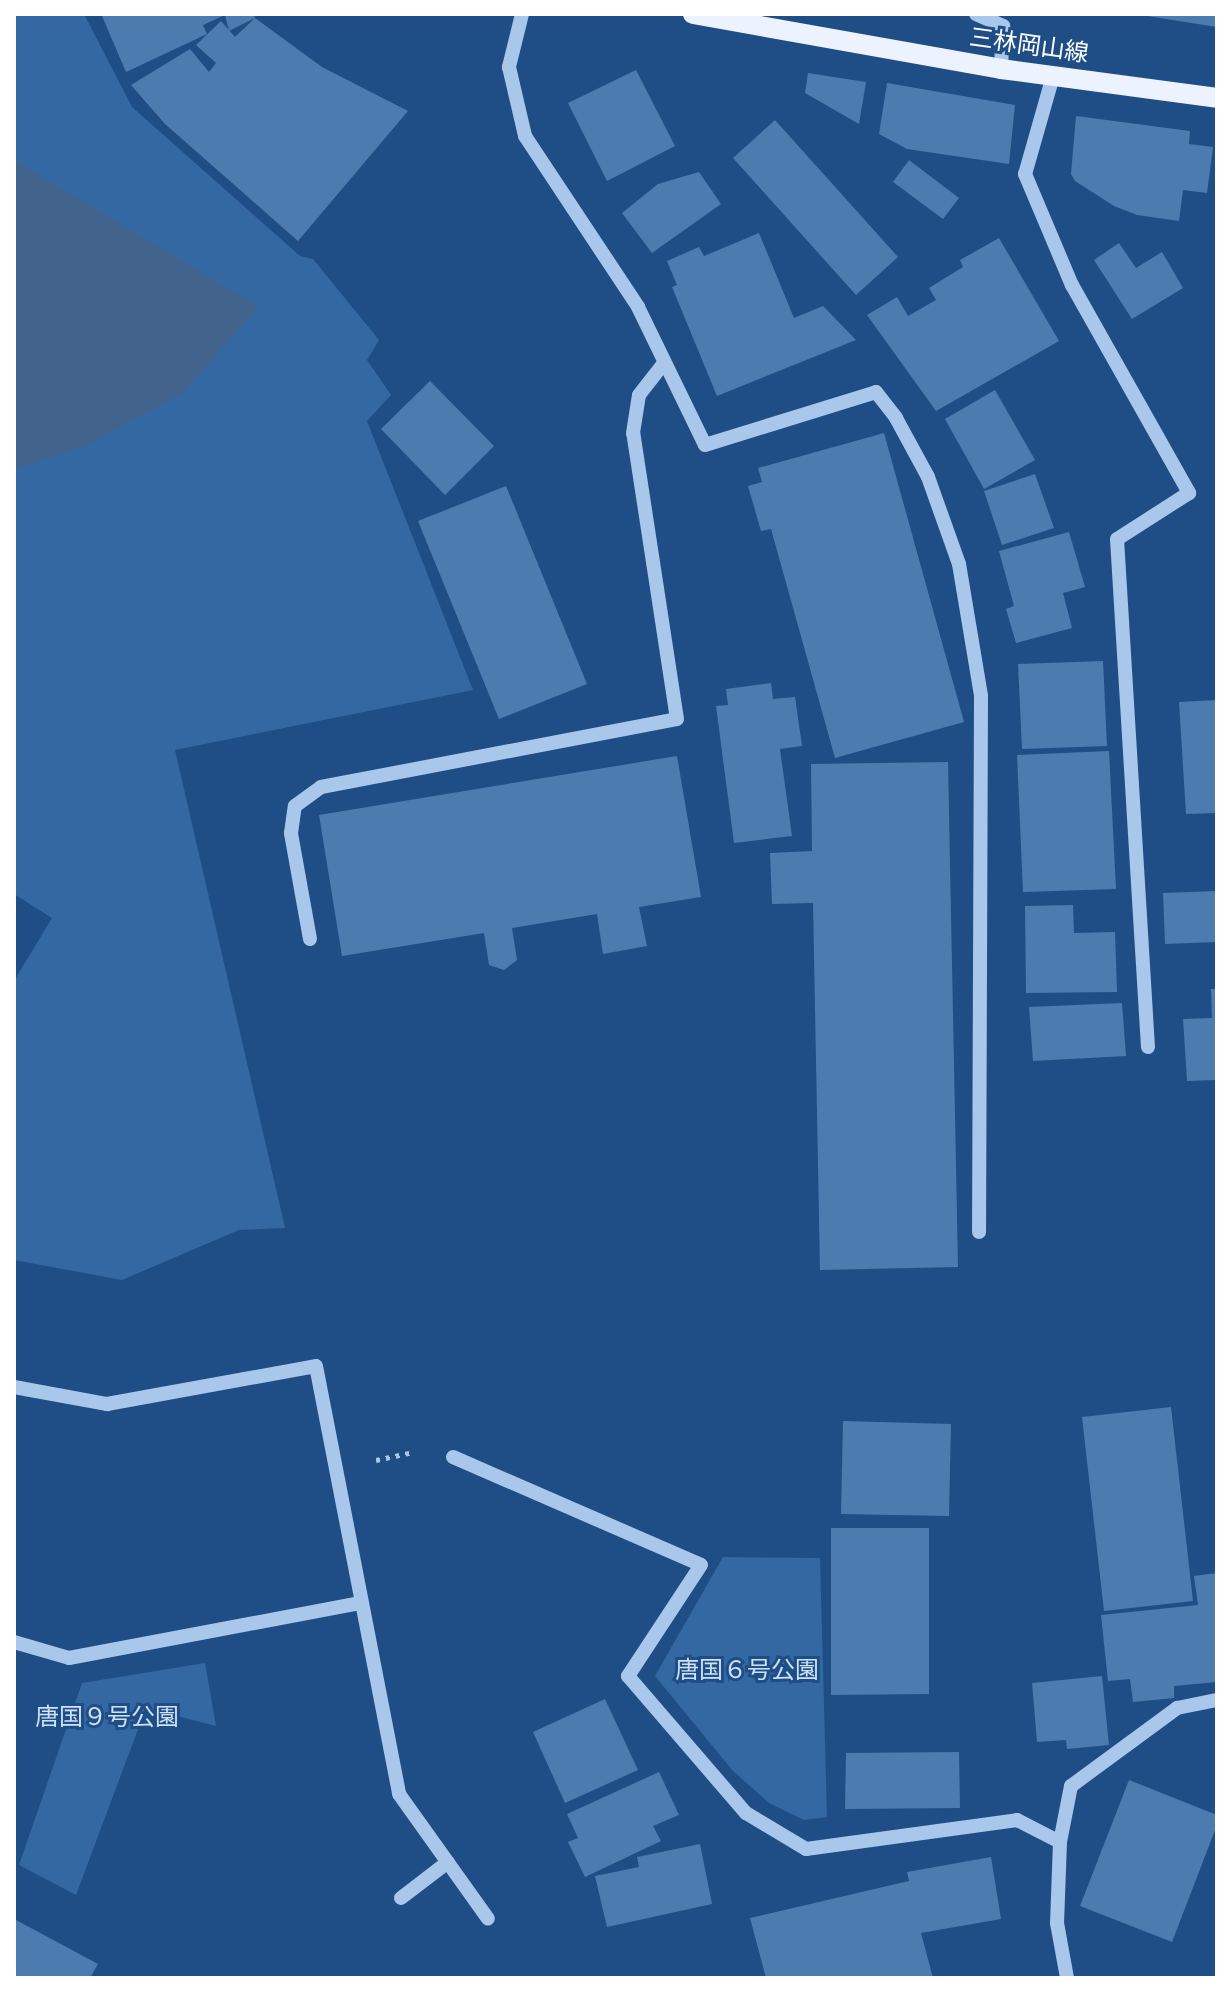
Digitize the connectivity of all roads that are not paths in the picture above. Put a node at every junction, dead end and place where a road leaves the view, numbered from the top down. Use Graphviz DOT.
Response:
graph roads {
  1 [pos="522,14"];
  2 [pos="693,14"];
  3 [pos="976,14"];
  4 [pos="1001,69"];
  5 [pos="1053,76"];
  6 [pos="1217,98"];
  7 [pos="664,363"];
  8 [pos="310,939"];
  9 [pos="1148,1047"];
  10 [pos="979,1232"];
  11 [pos="14,1387"];
  12 [pos="453,1457"];
  13 [pos="361,1603"];
  14 [pos="14,1642"];
  15 [pos="1217,1700"];
  16 [pos="1060,1842"];
  17 [pos="448,1862"];
  18 [pos="401,1898"];
  19 [pos="488,1919"];
  20 [pos="1067,1978"];
  1 -- 7 [label="street"];
  2 -- 4 [label="main road, 三林岡山線"];
  3 -- 4 [label="street"];
  4 -- 5 [label="main road, 三林岡山線"];
  5 -- 6 [label="main road, 三林岡山線"];
  5 -- 9 [label="street"];
  7 -- 8 [label="street"];
  7 -- 10 [label="street"];
  11 -- 13 [label="street"];
  12 -- 16 [label="street"];
  13 -- 14 [label="street"];
  13 -- 17 [label="street"];
  15 -- 16 [label="street"];
  16 -- 20 [label="street"];
  17 -- 18 [label="street"];
  17 -- 19 [label="street"];
}
